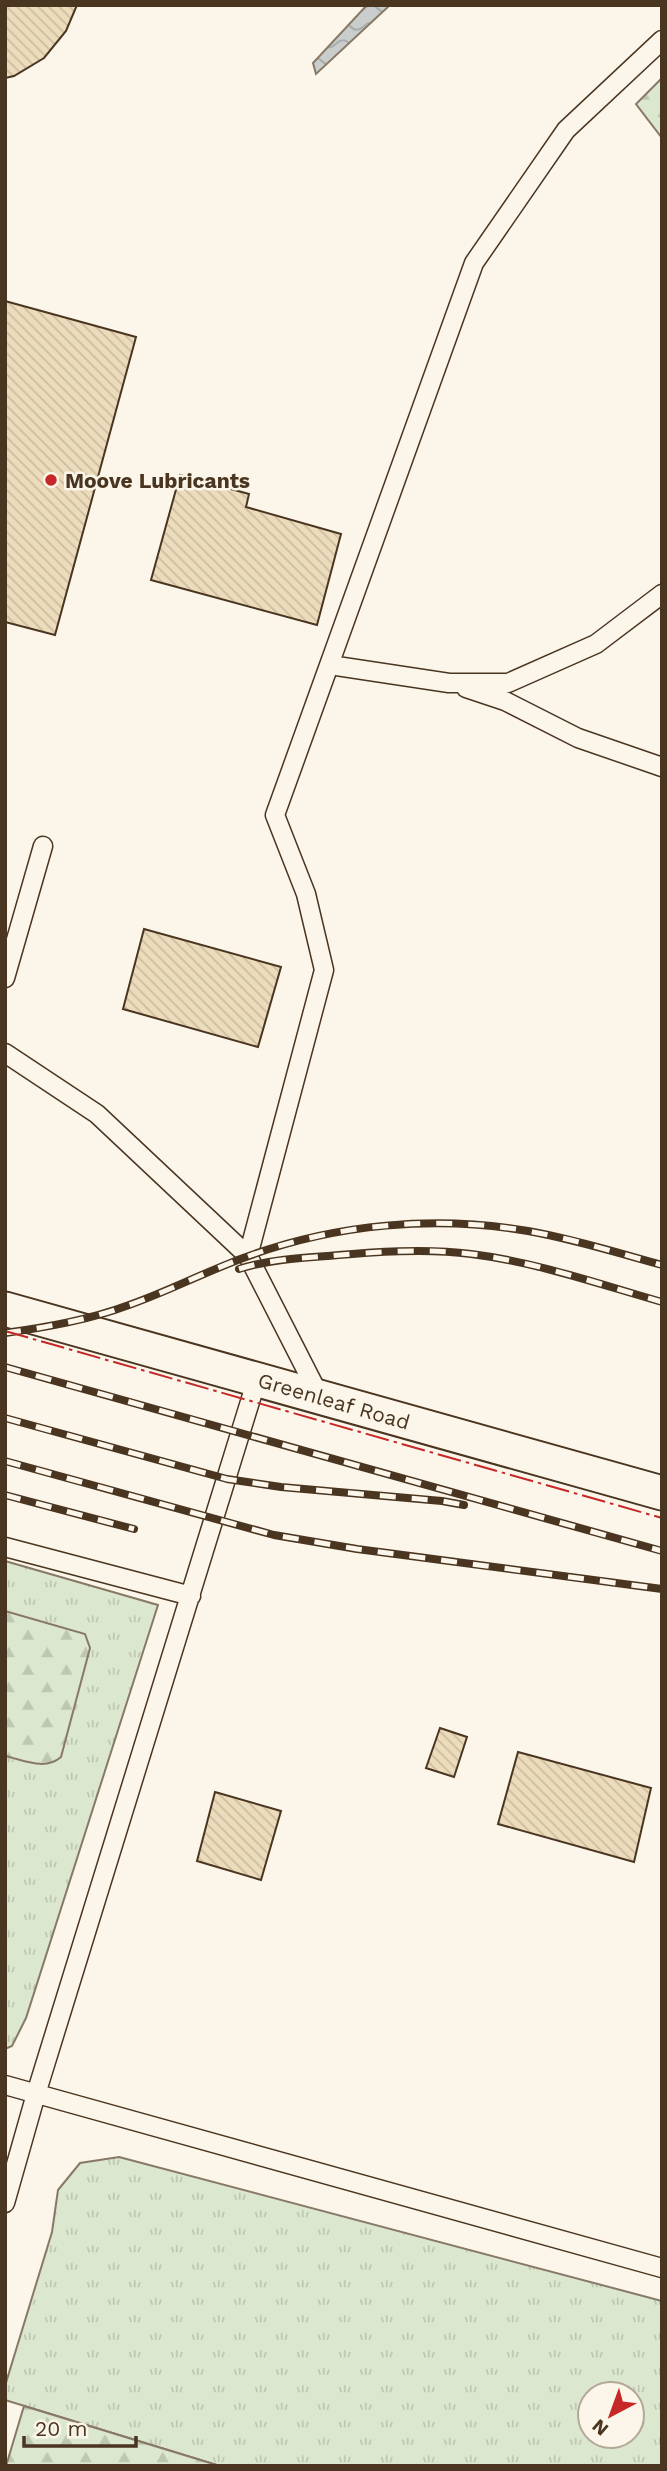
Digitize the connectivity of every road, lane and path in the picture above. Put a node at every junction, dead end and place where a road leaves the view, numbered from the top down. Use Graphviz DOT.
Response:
graph roads {
  1 [pos="662,40"];
  2 [pos="662,594"];
  3 [pos="330,665"];
  4 [pos="449,683"];
  5 [pos="662,767"];
  6 [pos="43,846"];
  7 [pos="5,978"];
  8 [pos="5,1053"];
  9 [pos="248,1256"];
  10 [pos="5,1309"];
  11 [pos="257,1379"];
  12 [pos="320,1397"];
  13 [pos="662,1493"];
  14 [pos="5,1547"];
  15 [pos="191,1596"];
  16 [pos="5,2085"];
  17 [pos="36,2094"];
  18 [pos="5,2203"];
  19 [pos="662,2268"];
  1 -- 3 [label="lane"];
  2 -- 4 [label="lane"];
  3 -- 4 [label="lane"];
  3 -- 9 [label="lane"];
  4 -- 5 [label="lane"];
  6 -- 7 [label="lane"];
  8 -- 9 [label="lane"];
  9 -- 12 [label="lane"];
  10 -- 11 [label="street, Greenleaf Road"];
  11 -- 12 [label="street, Greenleaf Road"];
  11 -- 15 [label="lane"];
  12 -- 13 [label="street, Greenleaf Road"];
  14 -- 15 [label="lane"];
  15 -- 17 [label="lane"];
  16 -- 17 [label="lane"];
  17 -- 18 [label="lane"];
  17 -- 19 [label="lane"];
}
